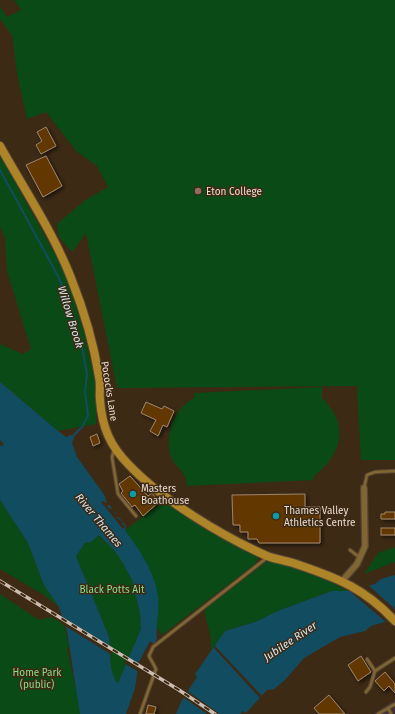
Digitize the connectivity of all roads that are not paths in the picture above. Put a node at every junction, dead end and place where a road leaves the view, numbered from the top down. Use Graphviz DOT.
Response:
graph roads {
  1 [pos="0,146"];
  2 [pos="114,450"];
  3 [pos="395,471"];
  4 [pos="364,488"];
  5 [pos="136,516"];
  6 [pos="350,550"];
  7 [pos="269,556"];
  8 [pos="360,558"];
  9 [pos="342,581"];
  10 [pos="395,621"];
  11 [pos="395,658"];
  12 [pos="366,659"];
  13 [pos="375,671"];
  14 [pos="366,692"];
  15 [pos="395,704"];
  16 [pos="388,708"];
  17 [pos="140,714"];
  18 [pos="378,714"];
  19 [pos="391,714"];
  1 -- 2 [label="main road, Pococks Lane"];
  2 -- 5 [label="lane"];
  2 -- 7 [label="main road, Pococks Lane"];
  3 -- 4 [label="lane"];
  4 -- 8 [label="street"];
  6 -- 8 [label="lane"];
  7 -- 9 [label="main road, Pococks Lane"];
  7 -- 17 [label="lane"];
  8 -- 9 [label="street"];
  9 -- 10 [label="main road, Pococks Lane"];
  11 -- 13 [label="lane"];
  12 -- 13 [label="lane"];
  13 -- 14 [label="lane"];
  15 -- 16 [label="lane"];
  16 -- 18 [label="lane"];
  16 -- 19 [label="lane"];
}
